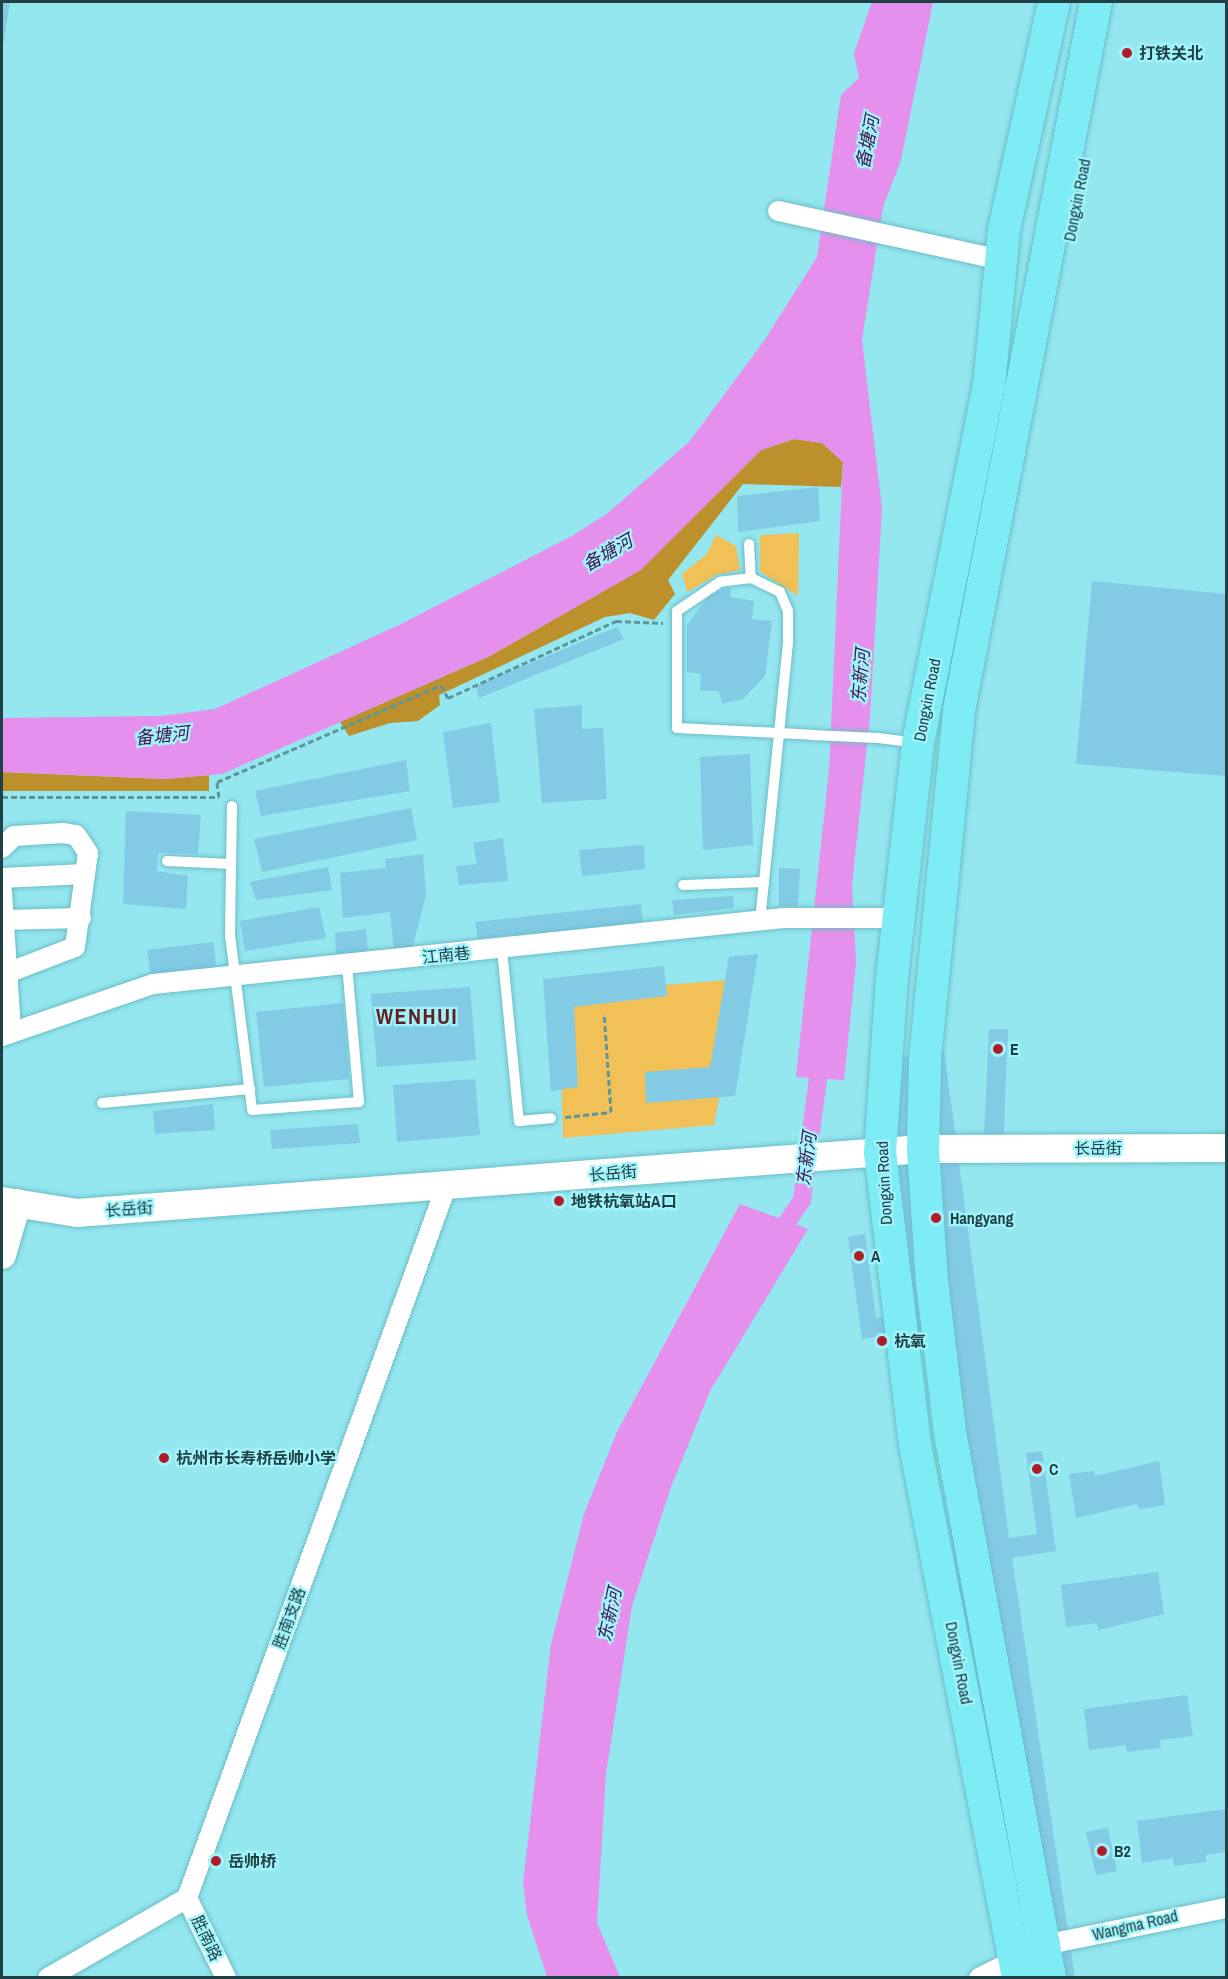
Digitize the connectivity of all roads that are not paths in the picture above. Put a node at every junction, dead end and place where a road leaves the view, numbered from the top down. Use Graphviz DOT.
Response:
graph roads {
  1 [pos="1054,2"];
  2 [pos="1069,2"];
  3 [pos="1096,2"];
  4 [pos="1115,2"];
  5 [pos="1054,141"];
  6 [pos="778,211"];
  7 [pos="1001,260"];
  8 [pos="989,386"];
  9 [pos="1021,393"];
  10 [pos="749,544"];
  11 [pos="751,578"];
  12 [pos="779,733"];
  13 [pos="918,743"];
  14 [pos="232,806"];
  15 [pos="2,848"];
  16 [pos="167,861"];
  17 [pos="231,864"];
  18 [pos="85,874"];
  19 [pos="2,878"];
  20 [pos="764,882"];
  21 [pos="683,885"];
  22 [pos="2,892"];
  23 [pos="81,918"];
  24 [pos="899,918"];
  25 [pos="3,920"];
  26 [pos="760,921"];
  27 [pos="502,949"];
  28 [pos="347,965"];
  29 [pos="7,973"];
  30 [pos="235,976"];
  31 [pos="6,1034"];
  32 [pos="250,1089"];
  33 [pos="102,1103"];
  34 [pos="551,1118"];
  35 [pos="1227,1148"];
  36 [pos="923,1149"];
  37 [pos="880,1153"];
  38 [pos="446,1187"];
  39 [pos="9,1202"];
  40 [pos="2,1256"];
  41 [pos="187,1898"];
  42 [pos="1227,1908"];
  43 [pos="1044,1946"];
  44 [pos="1017,1969"];
  45 [pos="48,1977"];
  46 [pos="226,1977"];
  47 [pos="979,1977"];
  48 [pos="1050,1977"];
  1 -- 7 [label="main road, Dongxin Road"];
  2 -- 5 [label="main road, Dongxin Road"];
  3 -- 5 [label="main road, Dongxin Road"];
  4 -- 9 [label="main road, Dongxin Road"];
  5 -- 8 [label="main road, Dongxin Road"];
  5 -- 9 [label="main road, Dongxin Road"];
  6 -- 7 [label="street"];
  7 -- 8 [label="main road, Dongxin Road"];
  8 -- 13 [label="main road, Dongxin Road"];
  9 -- 36 [label="main road, Dongxin Road"];
  10 -- 11 [label="lane"];
  11 -- 12 [label="lane"];
  11 -- 12 [label="lane"];
  12 -- 13 [label="lane"];
  12 -- 20 [label="lane"];
  13 -- 24 [label="main road, Dongxin Road"];
  14 -- 17 [label="lane"];
  15 -- 18 [label="street"];
  16 -- 17 [label="lane"];
  17 -- 30 [label="lane"];
  18 -- 19 [label="street"];
  18 -- 23 [label="street"];
  20 -- 21 [label="lane"];
  20 -- 26 [label="lane"];
  22 -- 25 [label="street"];
  23 -- 25 [label="street"];
  23 -- 29 [label="street"];
  24 -- 26 [label="street, 江南巷"];
  24 -- 37 [label="main road, Dongxin Road"];
  25 -- 29 [label="street"];
  26 -- 27 [label="street, 江南巷"];
  27 -- 28 [label="street, 江南巷"];
  27 -- 34 [label="lane"];
  28 -- 30 [label="street, 江南巷"];
  28 -- 32 [label="lane"];
  29 -- 31 [label="street"];
  30 -- 31 [label="street, 江南巷"];
  30 -- 32 [label="lane"];
  32 -- 33 [label="lane"];
  35 -- 36 [label="street, 长岳街"];
  36 -- 37 [label="street, 长岳街"];
  36 -- 43 [label="main road, Dongxin Road"];
  37 -- 38 [label="street, 长岳街"];
  37 -- 44 [label="main road, Dongxin Road"];
  38 -- 39 [label="street, 长岳街"];
  38 -- 41 [label="street, 胜南支路"];
  39 -- 40 [label="street"];
  41 -- 45 [label="street"];
  41 -- 46 [label="street, 胜南路"];
  42 -- 43 [label="street, Wangma Road"];
  43 -- 48 [label="main road, Dongxin Road"];
  44 -- 47 [label="street"];
}
